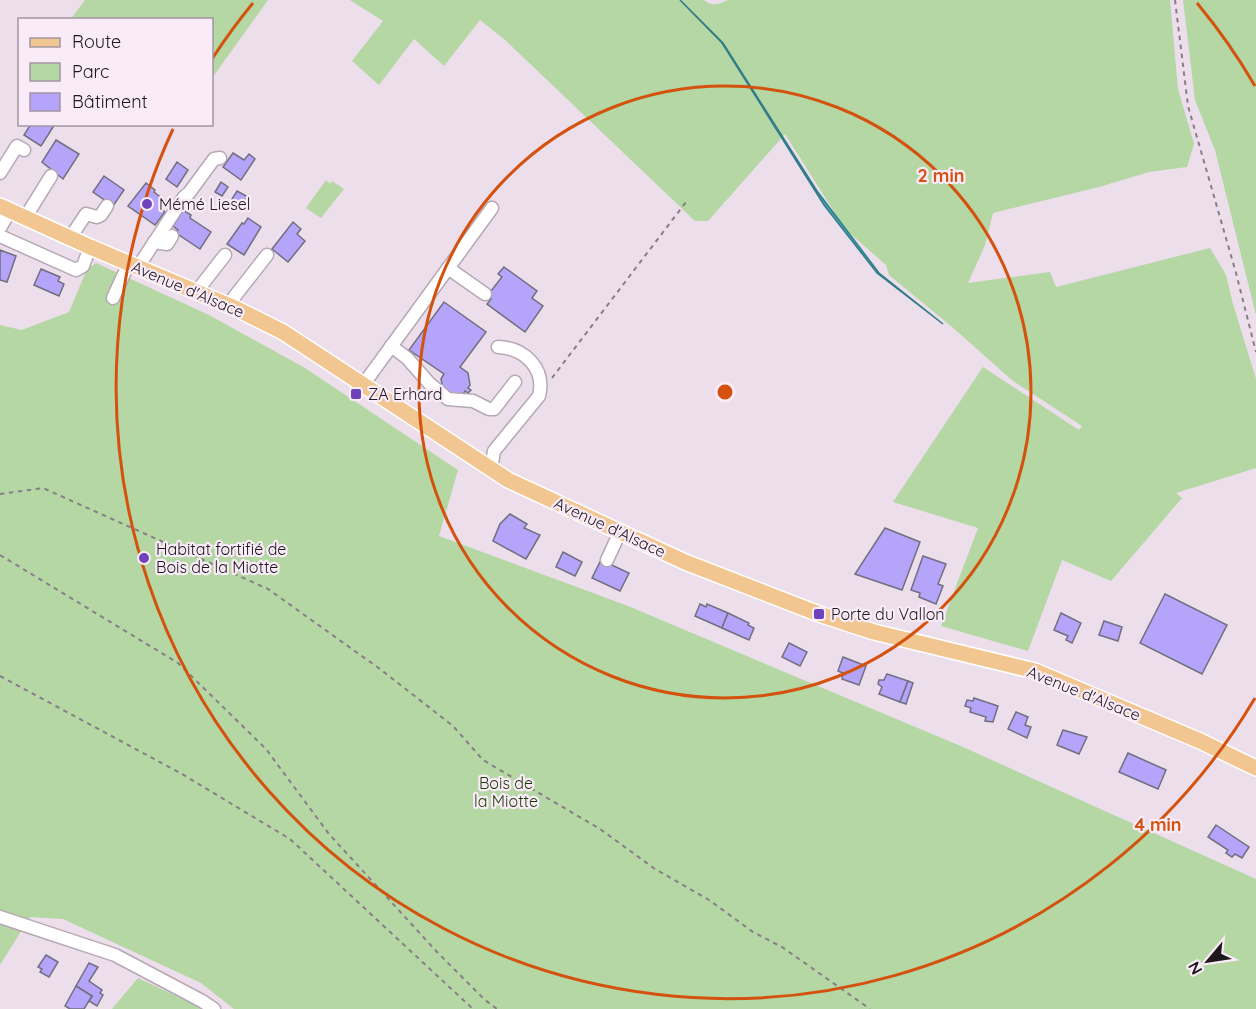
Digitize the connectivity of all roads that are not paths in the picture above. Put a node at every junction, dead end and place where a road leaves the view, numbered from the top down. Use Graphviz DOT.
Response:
graph roads {
  1 [pos="24,150"];
  2 [pos="220,158"];
  3 [pos="0,173"];
  4 [pos="51,176"];
  5 [pos="107,206"];
  6 [pos="5,208"];
  7 [pos="492,208"];
  8 [pos="25,218"];
  9 [pos="0,228"];
  10 [pos="0,236"];
  11 [pos="172,236"];
  12 [pos="70,238"];
  13 [pos="154,242"];
  14 [pos="90,247"];
  15 [pos="225,255"];
  16 [pos="267,255"];
  17 [pos="134,265"];
  18 [pos="448,268"];
  19 [pos="197,291"];
  20 [pos="485,294"];
  21 [pos="113,298"];
  22 [pos="228,305"];
  23 [pos="391,346"];
  24 [pos="498,347"];
  25 [pos="515,382"];
  26 [pos="363,385"];
  27 [pos="491,469"];
  28 [pos="620,532"];
  29 [pos="607,560"];
  30 [pos="1256,768"];
  31 [pos="0,917"];
  32 [pos="214,1009"];
  1 -- 3 [label="street"];
  2 -- 13 [label="street"];
  4 -- 8 [label="street"];
  5 -- 12 [label="street"];
  6 -- 8 [label="main road, Avenue d'Alsace"];
  6 -- 9 [label="street"];
  7 -- 18 [label="street"];
  8 -- 12 [label="main road, Avenue d'Alsace"];
  10 -- 14 [label="street"];
  11 -- 13 [label="street"];
  12 -- 14 [label="main road, Avenue d'Alsace"];
  13 -- 17 [label="street"];
  14 -- 17 [label="main road, Avenue d'Alsace"];
  15 -- 19 [label="street"];
  16 -- 22 [label="street"];
  17 -- 19 [label="main road, Avenue d'Alsace"];
  17 -- 21 [label="street"];
  18 -- 20 [label="street"];
  18 -- 23 [label="street"];
  19 -- 22 [label="main road, Avenue d'Alsace"];
  22 -- 26 [label="main road, Avenue d'Alsace"];
  23 -- 25 [label="street"];
  23 -- 26 [label="street"];
  24 -- 27 [label="street"];
  26 -- 27 [label="main road, Avenue d'Alsace"];
  27 -- 28 [label="main road, Avenue d'Alsace"];
  28 -- 29 [label="street"];
  28 -- 30 [label="main road, Avenue d'Alsace"];
  31 -- 32 [label="street"];
}
